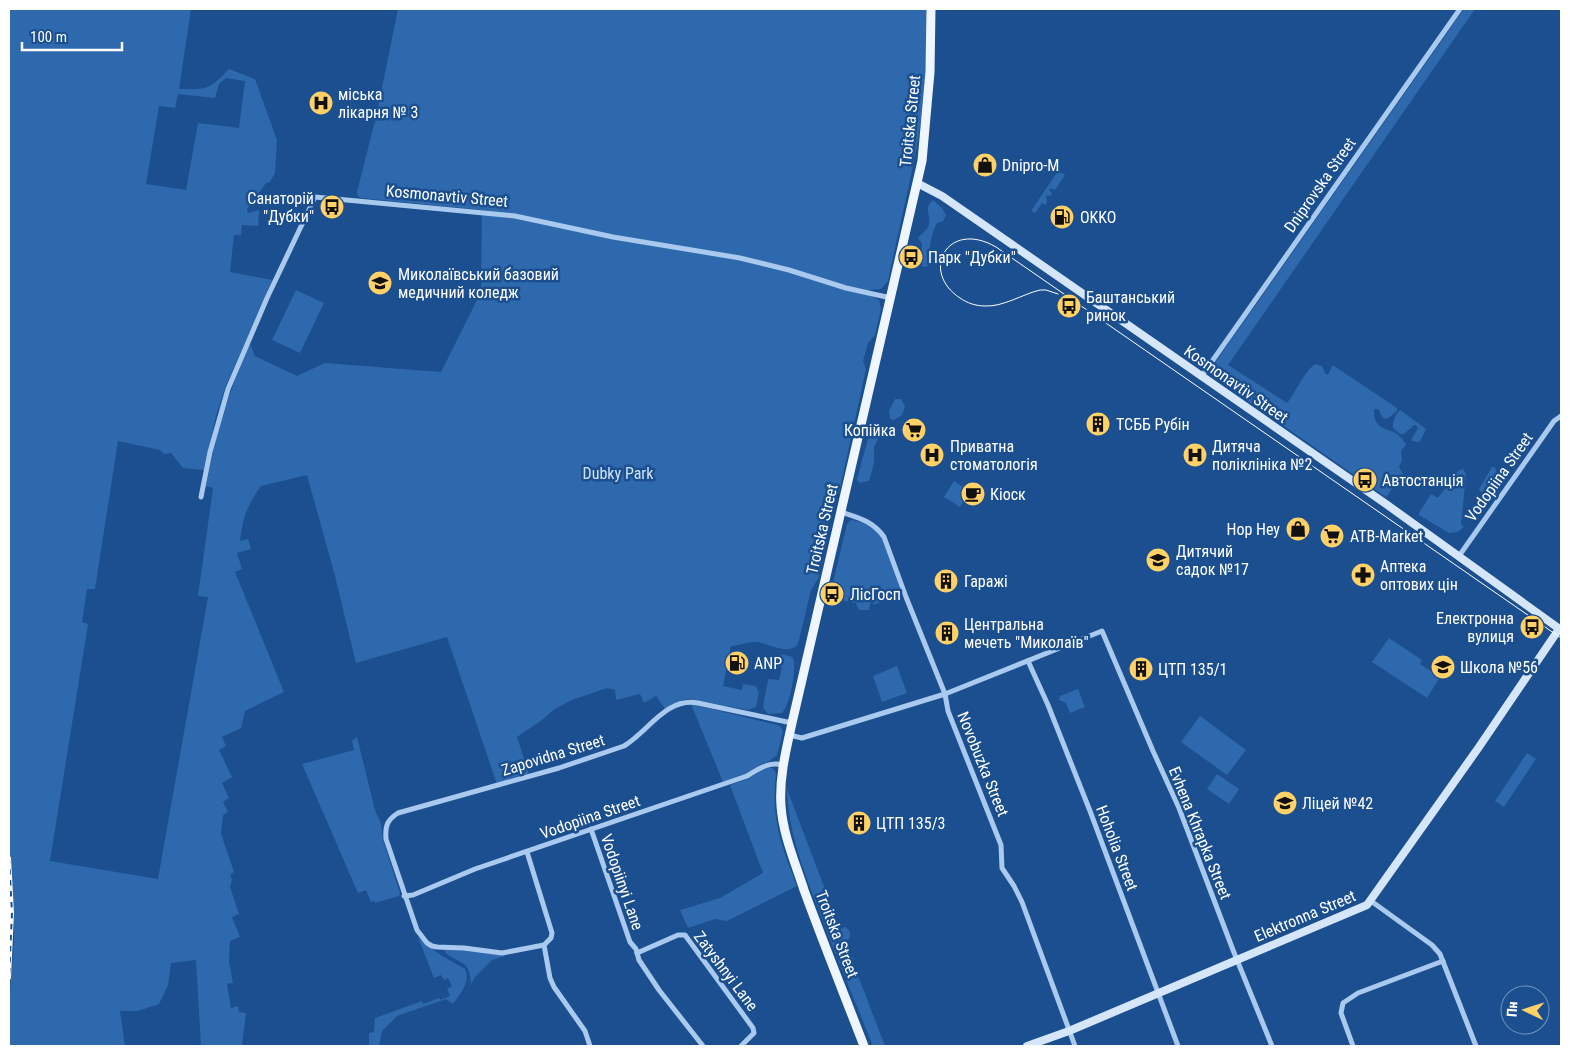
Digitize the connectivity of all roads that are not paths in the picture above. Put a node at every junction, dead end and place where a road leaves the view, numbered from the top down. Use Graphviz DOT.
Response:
graph roads {
  1 [pos="931,9"];
  2 [pos="1460,9"];
  3 [pos="917,183"];
  4 [pos="891,298"];
  5 [pos="1201,377"];
  6 [pos="1561,416"];
  7 [pos="201,498"];
  8 [pos="842,512"];
  9 [pos="1459,556"];
  10 [pos="1560,630"];
  11 [pos="1028,661"];
  12 [pos="945,694"];
  13 [pos="792,723"];
  14 [pos="789,735"];
  15 [pos="783,765"];
  16 [pos="591,829"];
  17 [pos="527,852"];
  18 [pos="404,896"];
  19 [pos="1371,900"];
  20 [pos="544,945"];
  21 [pos="637,953"];
  22 [pos="1237,960"];
  23 [pos="1442,962"];
  24 [pos="1157,994"];
  25 [pos="1069,1031"];
  26 [pos="588,1045"];
  27 [pos="703,1046"];
  28 [pos="741,1046"];
  29 [pos="864,1046"];
  30 [pos="1027,1046"];
  31 [pos="1075,1046"];
  32 [pos="1178,1046"];
  33 [pos="1272,1046"];
  34 [pos="1353,1046"];
  35 [pos="1476,1046"];
  1 -- 3 [label="main road, Troitska Street"];
  2 -- 5 [label="street, Dniprovska Street"];
  3 -- 4 [label="main road, Troitska Street"];
  3 -- 5 [label="main road, Kosmonavtiv Street"];
  4 -- 7 [label="street, Kosmonavtiv Street"];
  4 -- 8 [label="main road, Troitska Street"];
  5 -- 9 [label="main road, Kosmonavtiv Street"];
  6 -- 9 [label="street, Vodopiina Street"];
  8 -- 12 [label="street, Novobuzka Street"];
  8 -- 13 [label="main road, Troitska Street"];
  9 -- 10 [label="main road, Kosmonavtiv Street"];
  10 -- 19 [label="main road, Elektronna Street"];
  11 -- 12 [label="street"];
  11 -- 22 [label="street, Evhena Khrapka Street"];
  11 -- 24 [label="street, Hoholia Street"];
  12 -- 14 [label="street"];
  12 -- 25 [label="street, Novobuzka Street"];
  13 -- 14 [label="main road, Troitska Street"];
  13 -- 18 [label="street, Zapovidna Street"];
  14 -- 15 [label="main road, Troitska Street"];
  15 -- 16 [label="street, Vodopiina Street"];
  15 -- 29 [label="main road, Troitska Street"];
  16 -- 17 [label="street, Vodopiina Street"];
  16 -- 21 [label="street, Vodopiinyi Lane"];
  17 -- 18 [label="street, Vodopiina Street"];
  17 -- 20 [label="street"];
  18 -- 20 [label="street, Zapovidna Street"];
  19 -- 22 [label="main road, Elektronna Street"];
  19 -- 23 [label="street"];
  20 -- 26 [label="street"];
  21 -- 27 [label="street"];
  21 -- 28 [label="street, Zatyshnyi Lane"];
  22 -- 24 [label="main road, Elektronna Street"];
  22 -- 33 [label="street, Evhena Khrapka Street"];
  23 -- 34 [label="street"];
  23 -- 35 [label="street"];
  24 -- 25 [label="main road, Elektronna Street"];
  24 -- 32 [label="street, Hoholia Street"];
  25 -- 30 [label="main road, Elektronna Street"];
  25 -- 31 [label="street, Novobuzka Street"];
}
